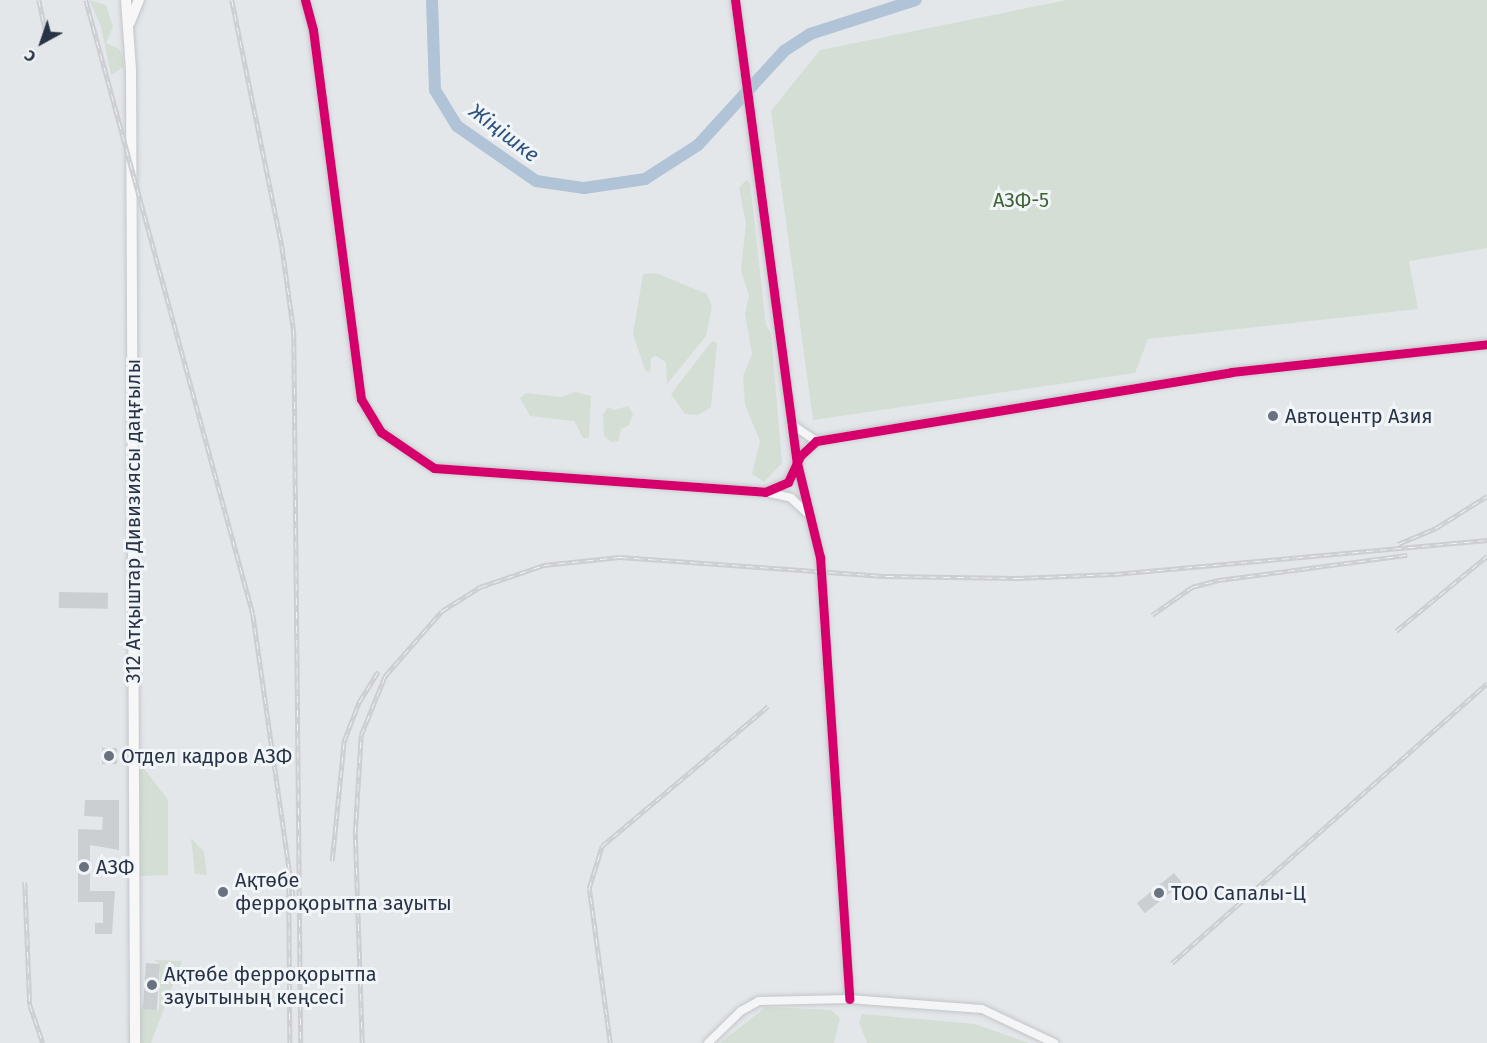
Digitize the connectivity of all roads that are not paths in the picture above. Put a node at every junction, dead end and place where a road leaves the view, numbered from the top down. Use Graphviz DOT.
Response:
graph roads {
  1 [pos="126,0"];
  2 [pos="139,0"];
  3 [pos="305,0"];
  4 [pos="735,0"];
  5 [pos="129,28"];
  6 [pos="1487,344"];
  7 [pos="791,423"];
  8 [pos="816,441"];
  9 [pos="797,463"];
  10 [pos="765,492"];
  11 [pos="808,514"];
  12 [pos="849,999"];
  13 [pos="135,1043"];
  14 [pos="708,1043"];
  15 [pos="1054,1043"];
  1 -- 5 [label="highway, 312 Атқыштар Дивизиясы даңғылы"];
  2 -- 5 [label="highway"];
  3 -- 10 [label="street"];
  4 -- 7 [label="street"];
  5 -- 13 [label="highway, 312 Атқыштар Дивизиясы даңғылы"];
  6 -- 8 [label="street"];
  7 -- 8 [label="street"];
  7 -- 9 [label="street"];
  8 -- 9 [label="street"];
  9 -- 10 [label="street"];
  9 -- 11 [label="street"];
  10 -- 11 [label="street"];
  11 -- 12 [label="street"];
  12 -- 14 [label="street"];
  12 -- 15 [label="street"];
}
